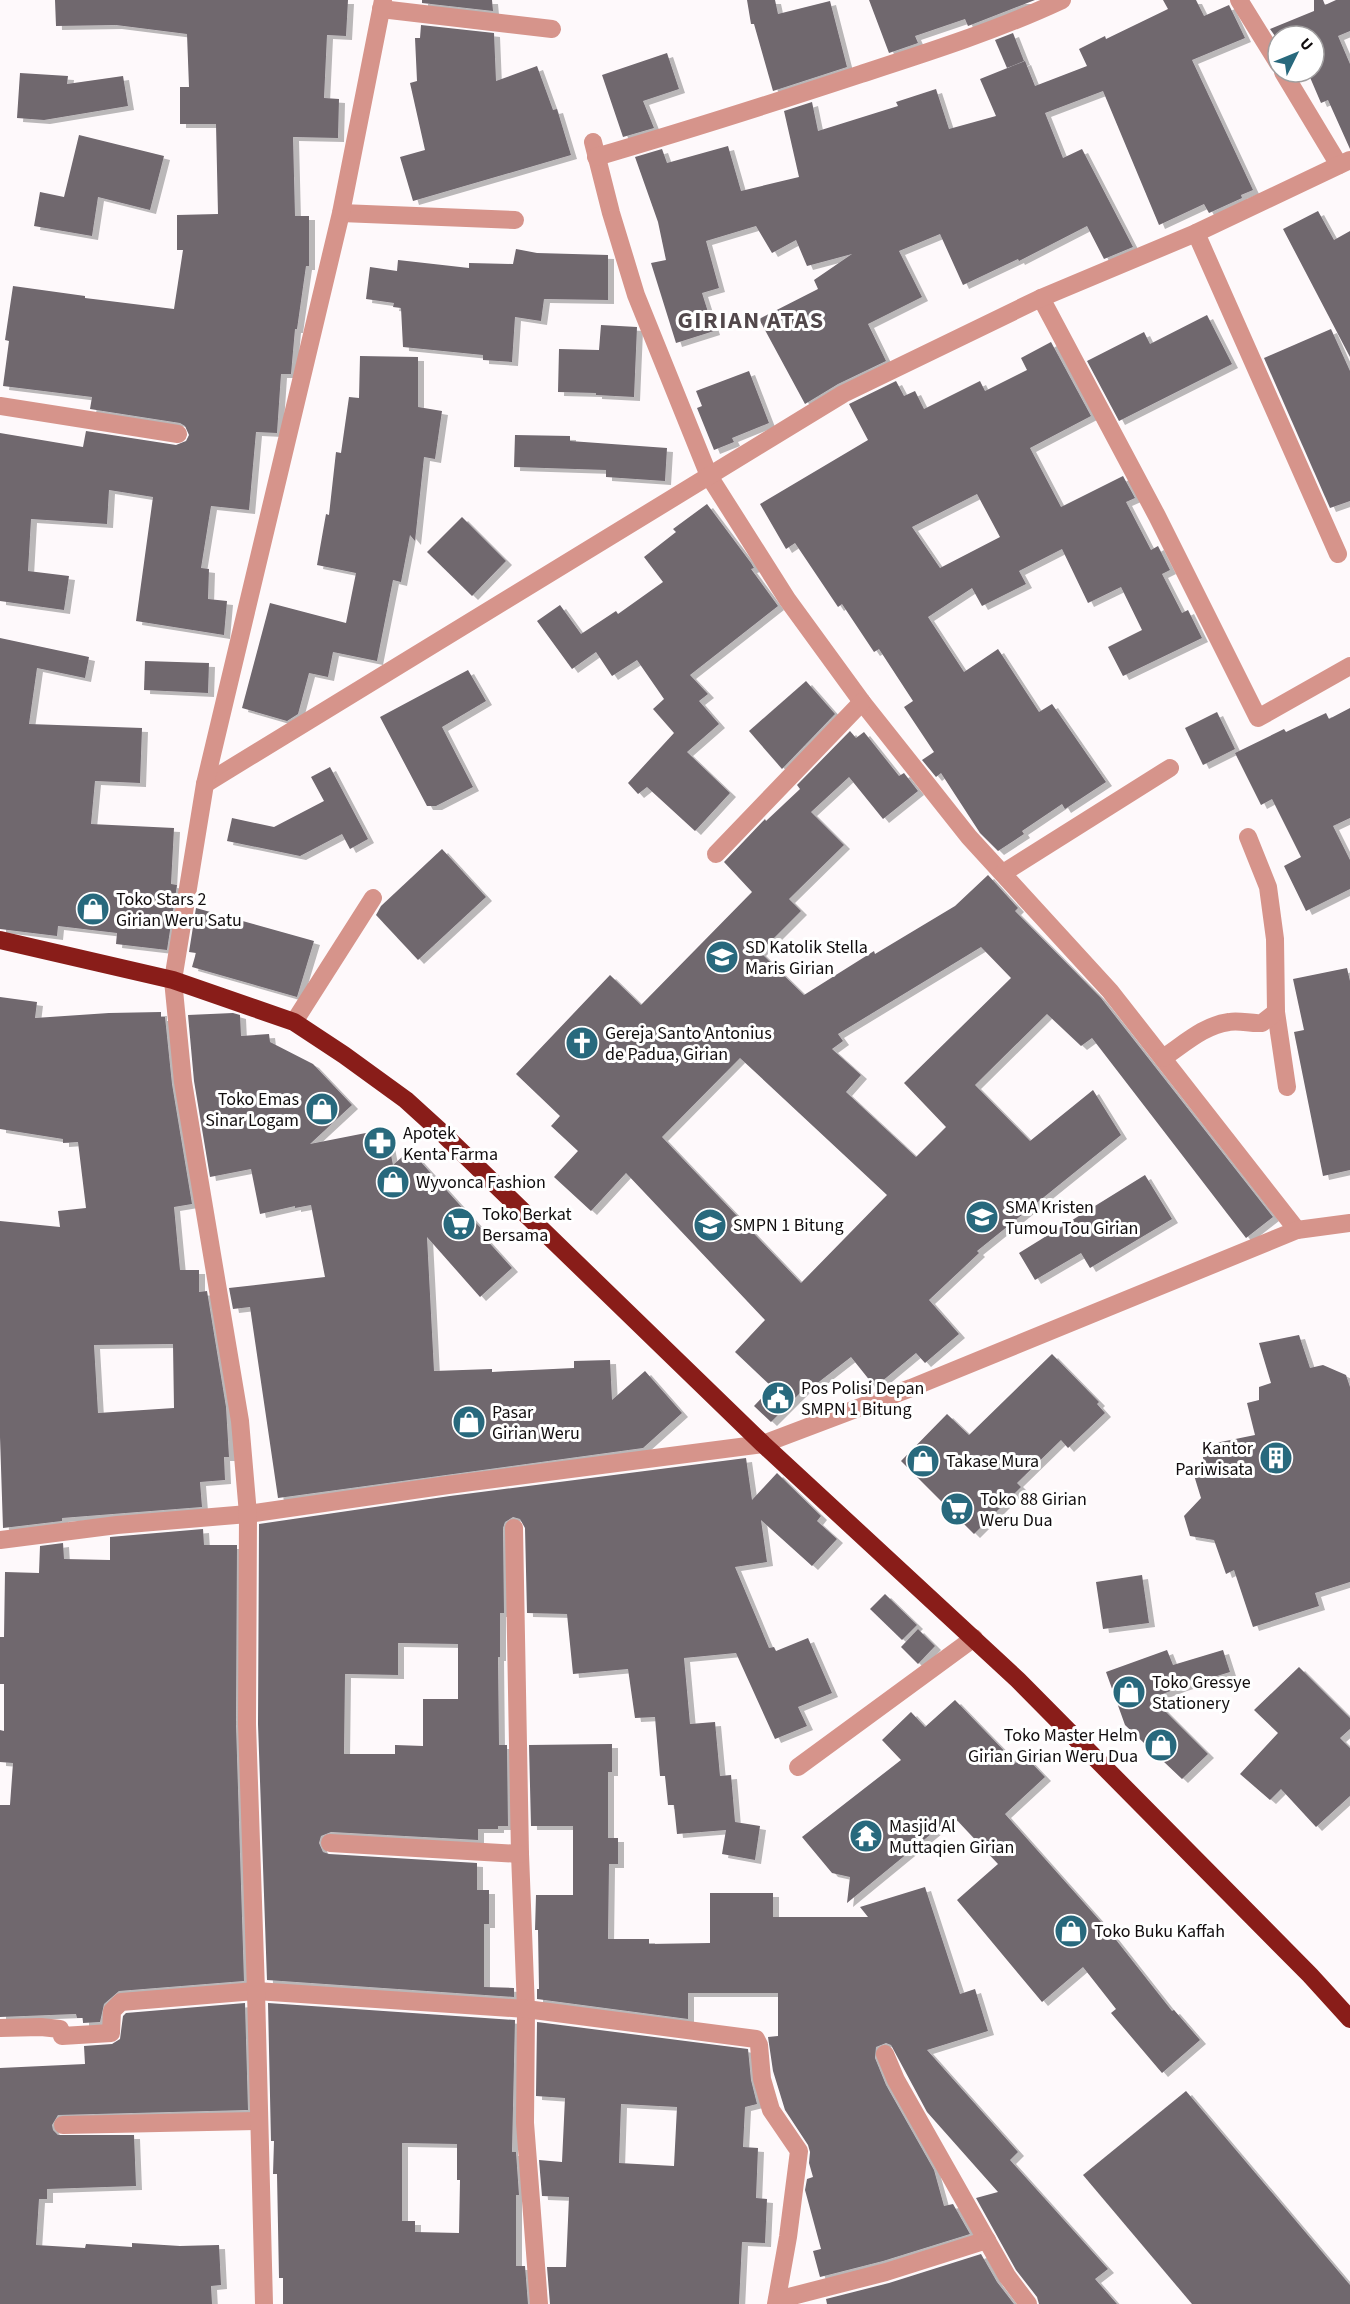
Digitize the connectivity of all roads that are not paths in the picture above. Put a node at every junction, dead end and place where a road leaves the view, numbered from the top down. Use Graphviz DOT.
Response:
graph roads {
  1 [pos="1062,0"];
  2 [pos="1239,0"];
  3 [pos="382,4"];
  4 [pos="552,29"];
  5 [pos="1266,44"];
  6 [pos="1291,84"];
  7 [pos="1344,163"];
  8 [pos="341,213"];
  9 [pos="515,220"];
  10 [pos="1196,233"];
  11 [pos="1041,298"];
  12 [pos="0,406"];
  13 [pos="178,434"];
  14 [pos="709,476"];
  15 [pos="1338,554"];
  16 [pos="1350,666"];
  17 [pos="862,702"];
  18 [pos="1170,768"];
  19 [pos="205,783"];
  20 [pos="1248,837"];
  21 [pos="716,854"];
  22 [pos="1003,873"];
  23 [pos="373,898"];
  24 [pos="0,940"];
  25 [pos="173,980"];
  26 [pos="1276,1012"];
  27 [pos="294,1022"];
  28 [pos="1163,1058"];
  29 [pos="1287,1087"];
  30 [pos="1350,1222"];
  31 [pos="1297,1230"];
  32 [pos="763,1444"];
  33 [pos="248,1514"];
  34 [pos="514,1528"];
  35 [pos="0,1540"];
  36 [pos="974,1638"];
  37 [pos="798,1767"];
  38 [pos="330,1843"];
  39 [pos="520,1854"];
  40 [pos="256,1991"];
  41 [pos="526,2009"];
  42 [pos="1350,2019"];
  43 [pos="0,2028"];
  44 [pos="885,2054"];
  45 [pos="259,2121"];
  46 [pos="63,2125"];
  47 [pos="987,2240"];
  48 [pos="777,2302"];
  49 [pos="264,2304"];
  50 [pos="539,2304"];
  51 [pos="1028,2304"];
  1 -- 14 [label="street"];
  2 -- 5 [label="street"];
  3 -- 4 [label="street"];
  3 -- 8 [label="street"];
  6 -- 7 [label="street"];
  7 -- 10 [label="street"];
  8 -- 9 [label="street"];
  8 -- 19 [label="street"];
  10 -- 11 [label="street"];
  10 -- 15 [label="street"];
  11 -- 14 [label="street"];
  11 -- 16 [label="street"];
  12 -- 13 [label="street"];
  14 -- 17 [label="street"];
  14 -- 19 [label="street"];
  17 -- 21 [label="street"];
  17 -- 22 [label="street"];
  18 -- 22 [label="street"];
  19 -- 25 [label="street"];
  20 -- 26 [label="street"];
  22 -- 28 [label="street"];
  23 -- 27 [label="street"];
  24 -- 25 [label="highway"];
  25 -- 27 [label="highway"];
  25 -- 33 [label="street"];
  26 -- 28 [label="street"];
  26 -- 29 [label="street"];
  27 -- 32 [label="highway"];
  28 -- 31 [label="street"];
  30 -- 31 [label="street"];
  31 -- 32 [label="street"];
  32 -- 33 [label="street"];
  32 -- 36 [label="highway"];
  33 -- 35 [label="street"];
  33 -- 40 [label="street"];
  34 -- 39 [label="street"];
  36 -- 37 [label="street"];
  36 -- 42 [label="highway"];
  38 -- 39 [label="street"];
  39 -- 41 [label="street"];
  40 -- 41 [label="street"];
  40 -- 43 [label="street"];
  40 -- 45 [label="street"];
  41 -- 48 [label="street"];
  41 -- 50 [label="street"];
  44 -- 47 [label="street"];
  45 -- 46 [label="street"];
  45 -- 49 [label="street"];
  47 -- 48 [label="street"];
  47 -- 51 [label="street"];
}
